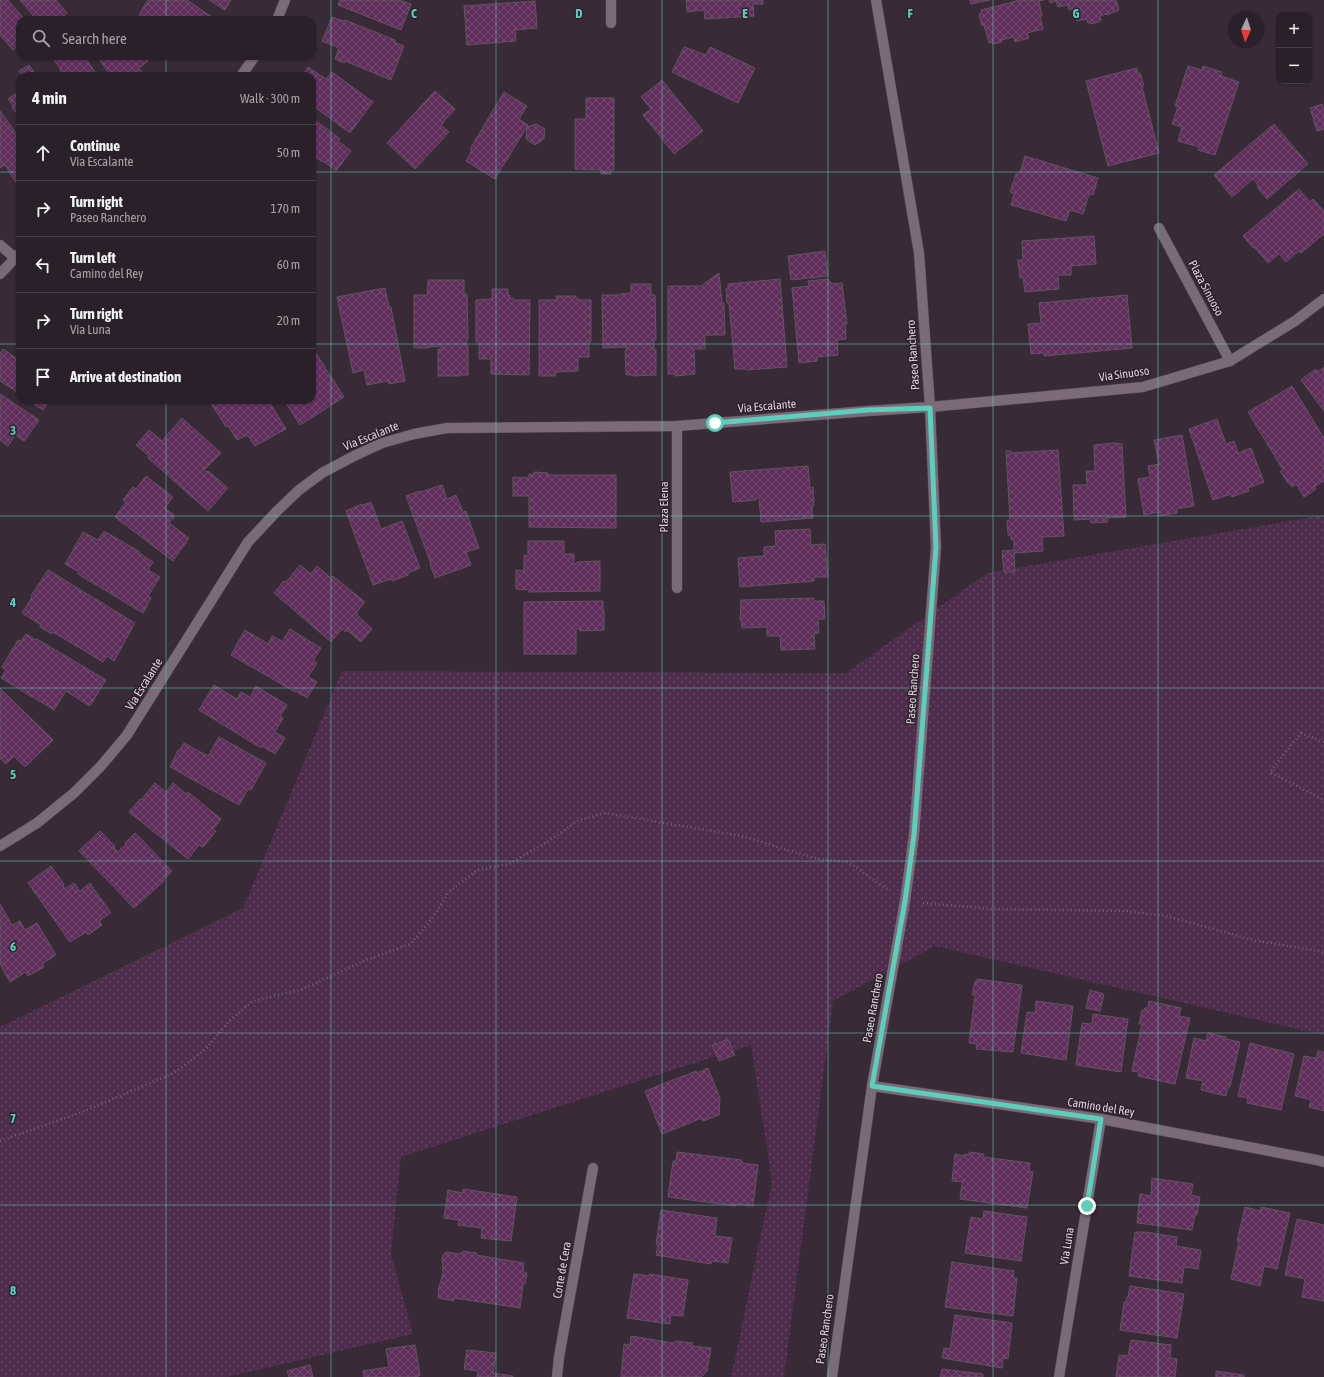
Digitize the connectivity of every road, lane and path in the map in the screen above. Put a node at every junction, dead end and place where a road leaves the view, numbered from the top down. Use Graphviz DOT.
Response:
graph roads {
  1 [pos="285,0"];
  2 [pos="611,0"];
  3 [pos="876,0"];
  4 [pos="279,16"];
  5 [pos="611,23"];
  6 [pos="253,60"];
  7 [pos="244,72"];
  8 [pos="1159,228"];
  9 [pos="0,245"];
  10 [pos="16,254"];
  11 [pos="16,257"];
  12 [pos="0,274"];
  13 [pos="1324,299"];
  14 [pos="1230,361"];
  15 [pos="930,408"];
  16 [pos="676,426"];
  17 [pos="677,588"];
  18 [pos="1324,742"];
  19 [pos="1324,801"];
  20 [pos="0,846"];
  21 [pos="905,901"];
  22 [pos="1324,952"];
  23 [pos="872,1086"];
  24 [pos="1101,1119"];
  25 [pos="0,1140"];
  26 [pos="1324,1162"];
  27 [pos="593,1168"];
  28 [pos="557,1377"];
  29 [pos="832,1377"];
  30 [pos="1059,1377"];
  1 -- 4 [label="street"];
  2 -- 5 [label="street"];
  3 -- 15 [label="street, Paseo Ranchero"];
  6 -- 7 [label="street"];
  8 -- 14 [label="street, Plaza Sinuoso"];
  9 -- 10 [label="street"];
  11 -- 12 [label="street"];
  13 -- 14 [label="street, Via Sinuoso"];
  14 -- 15 [label="street, Via Sinuoso"];
  15 -- 16 [label="street, Via Escalante"];
  15 -- 21 [label="street, Paseo Ranchero"];
  16 -- 17 [label="street, Plaza Elena"];
  16 -- 20 [label="street, Via Escalante"];
  18 -- 19 [label="path"];
  21 -- 22 [label="path"];
  21 -- 23 [label="street, Paseo Ranchero"];
  21 -- 25 [label="path"];
  23 -- 24 [label="street, Camino del Rey"];
  23 -- 29 [label="street, Paseo Ranchero"];
  24 -- 26 [label="street, Camino del Rey"];
  24 -- 30 [label="street, Via Luna"];
  27 -- 28 [label="street, Corte de Cera"];
}
